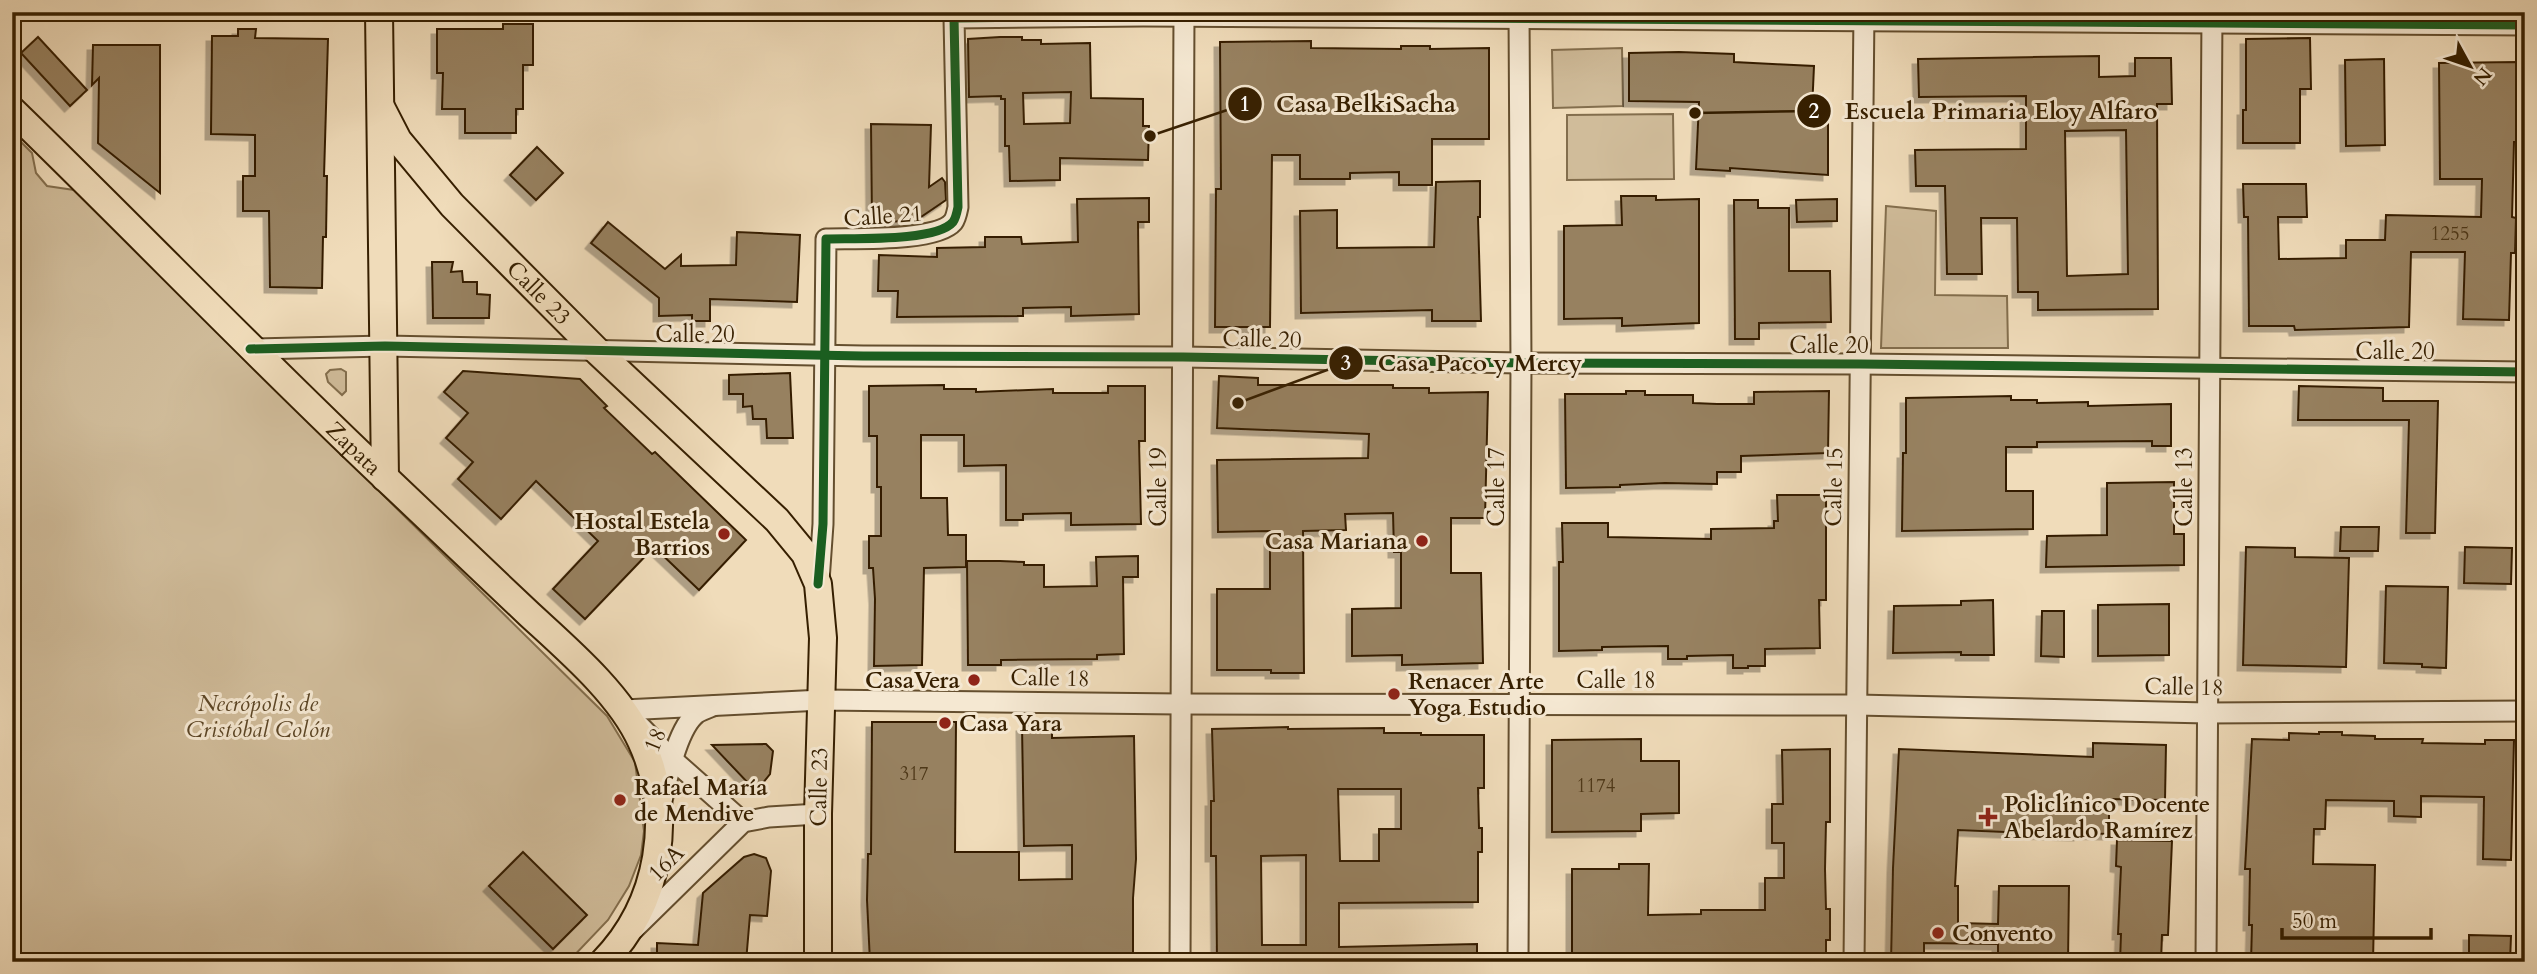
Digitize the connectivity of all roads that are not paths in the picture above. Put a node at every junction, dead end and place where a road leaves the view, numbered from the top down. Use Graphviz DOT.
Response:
graph roads {
  1 [pos="379,12"];
  2 [pos="1184,15"];
  3 [pos="1519,16"];
  4 [pos="1864,17"];
  5 [pos="2212,18"];
  6 [pos="2525,25"];
  7 [pos="381,107"];
  8 [pos="12,110"];
  9 [pos="385,346"];
  10 [pos="250,349"];
  11 [pos="598,352"];
  12 [pos="826,354"];
  13 [pos="1183,357"];
  14 [pos="1521,363"];
  15 [pos="1860,364"];
  16 [pos="2209,369"];
  17 [pos="2525,372"];
  18 [pos="385,478"];
  19 [pos="818,584"];
  20 [pos="822,699"];
  21 [pos="717,704"];
  22 [pos="1181,704"];
  23 [pos="1520,705"];
  24 [pos="1857,705"];
  25 [pos="624,710"];
  26 [pos="2525,711"];
  27 [pos="2207,713"];
  28 [pos="672,759"];
  29 [pos="818,814"];
  30 [pos="660,817"];
  31 [pos="743,822"];
  32 [pos="623,940"];
  33 [pos="603,962"];
  34 [pos="818,962"];
  35 [pos="1180,962"];
  36 [pos="1518,962"];
  37 [pos="1854,962"];
  38 [pos="2206,962"];
  1 -- 7 [label="main road"];
  2 -- 3 [label="street"];
  2 -- 12 [label="street, Calle 21"];
  2 -- 13 [label="street, Calle 19"];
  3 -- 4 [label="street"];
  3 -- 14 [label="street, Calle 17"];
  4 -- 5 [label="street"];
  4 -- 15 [label="street, Calle 15"];
  5 -- 6 [label="street"];
  5 -- 16 [label="street, Calle 13"];
  7 -- 9 [label="main road"];
  7 -- 11 [label="main road, Calle 23"];
  8 -- 10 [label="main road, Zapata"];
  9 -- 10 [label="street, Calle 20"];
  9 -- 11 [label="street, Calle 20"];
  9 -- 18 [label="main road"];
  10 -- 18 [label="main road, Zapata"];
  11 -- 12 [label="street, Calle 20"];
  11 -- 19 [label="main road, Calle 23"];
  12 -- 13 [label="street, Calle 20"];
  12 -- 19 [label="street, Calle 21"];
  13 -- 14 [label="street, Calle 20"];
  13 -- 22 [label="street, Calle 19"];
  14 -- 15 [label="street, Calle 20"];
  14 -- 23 [label="street, Calle 17"];
  15 -- 16 [label="street, Calle 20"];
  15 -- 24 [label="street, Calle 15"];
  16 -- 17 [label="street, Calle 20"];
  16 -- 27 [label="street, Calle 13"];
  18 -- 25 [label="main road, Zapata"];
  19 -- 20 [label="main road, Calle 23"];
  20 -- 21 [label="street, Calle 18"];
  20 -- 22 [label="street, Calle 18"];
  20 -- 29 [label="main road, Calle 23"];
  21 -- 25 [label="street, Calle 18"];
  21 -- 28 [label="street, 18"];
  22 -- 23 [label="street, Calle 18"];
  22 -- 35 [label="street, Calle 19"];
  23 -- 24 [label="street, Calle 18"];
  23 -- 36 [label="street, Calle 17"];
  24 -- 27 [label="street, Calle 18"];
  24 -- 37 [label="street, Calle 15"];
  25 -- 28 [label="street"];
  25 -- 30 [label="main road, Zapata"];
  26 -- 27 [label="street, Calle 18"];
  27 -- 38 [label="street, Calle 13"];
  28 -- 30 [label="street, 18"];
  28 -- 31 [label="street"];
  29 -- 31 [label="street"];
  29 -- 34 [label="main road, Calle 23"];
  30 -- 32 [label="main road, Zapata"];
  31 -- 32 [label="street, 16A"];
  32 -- 33 [label="main road, Zapata"];
}
